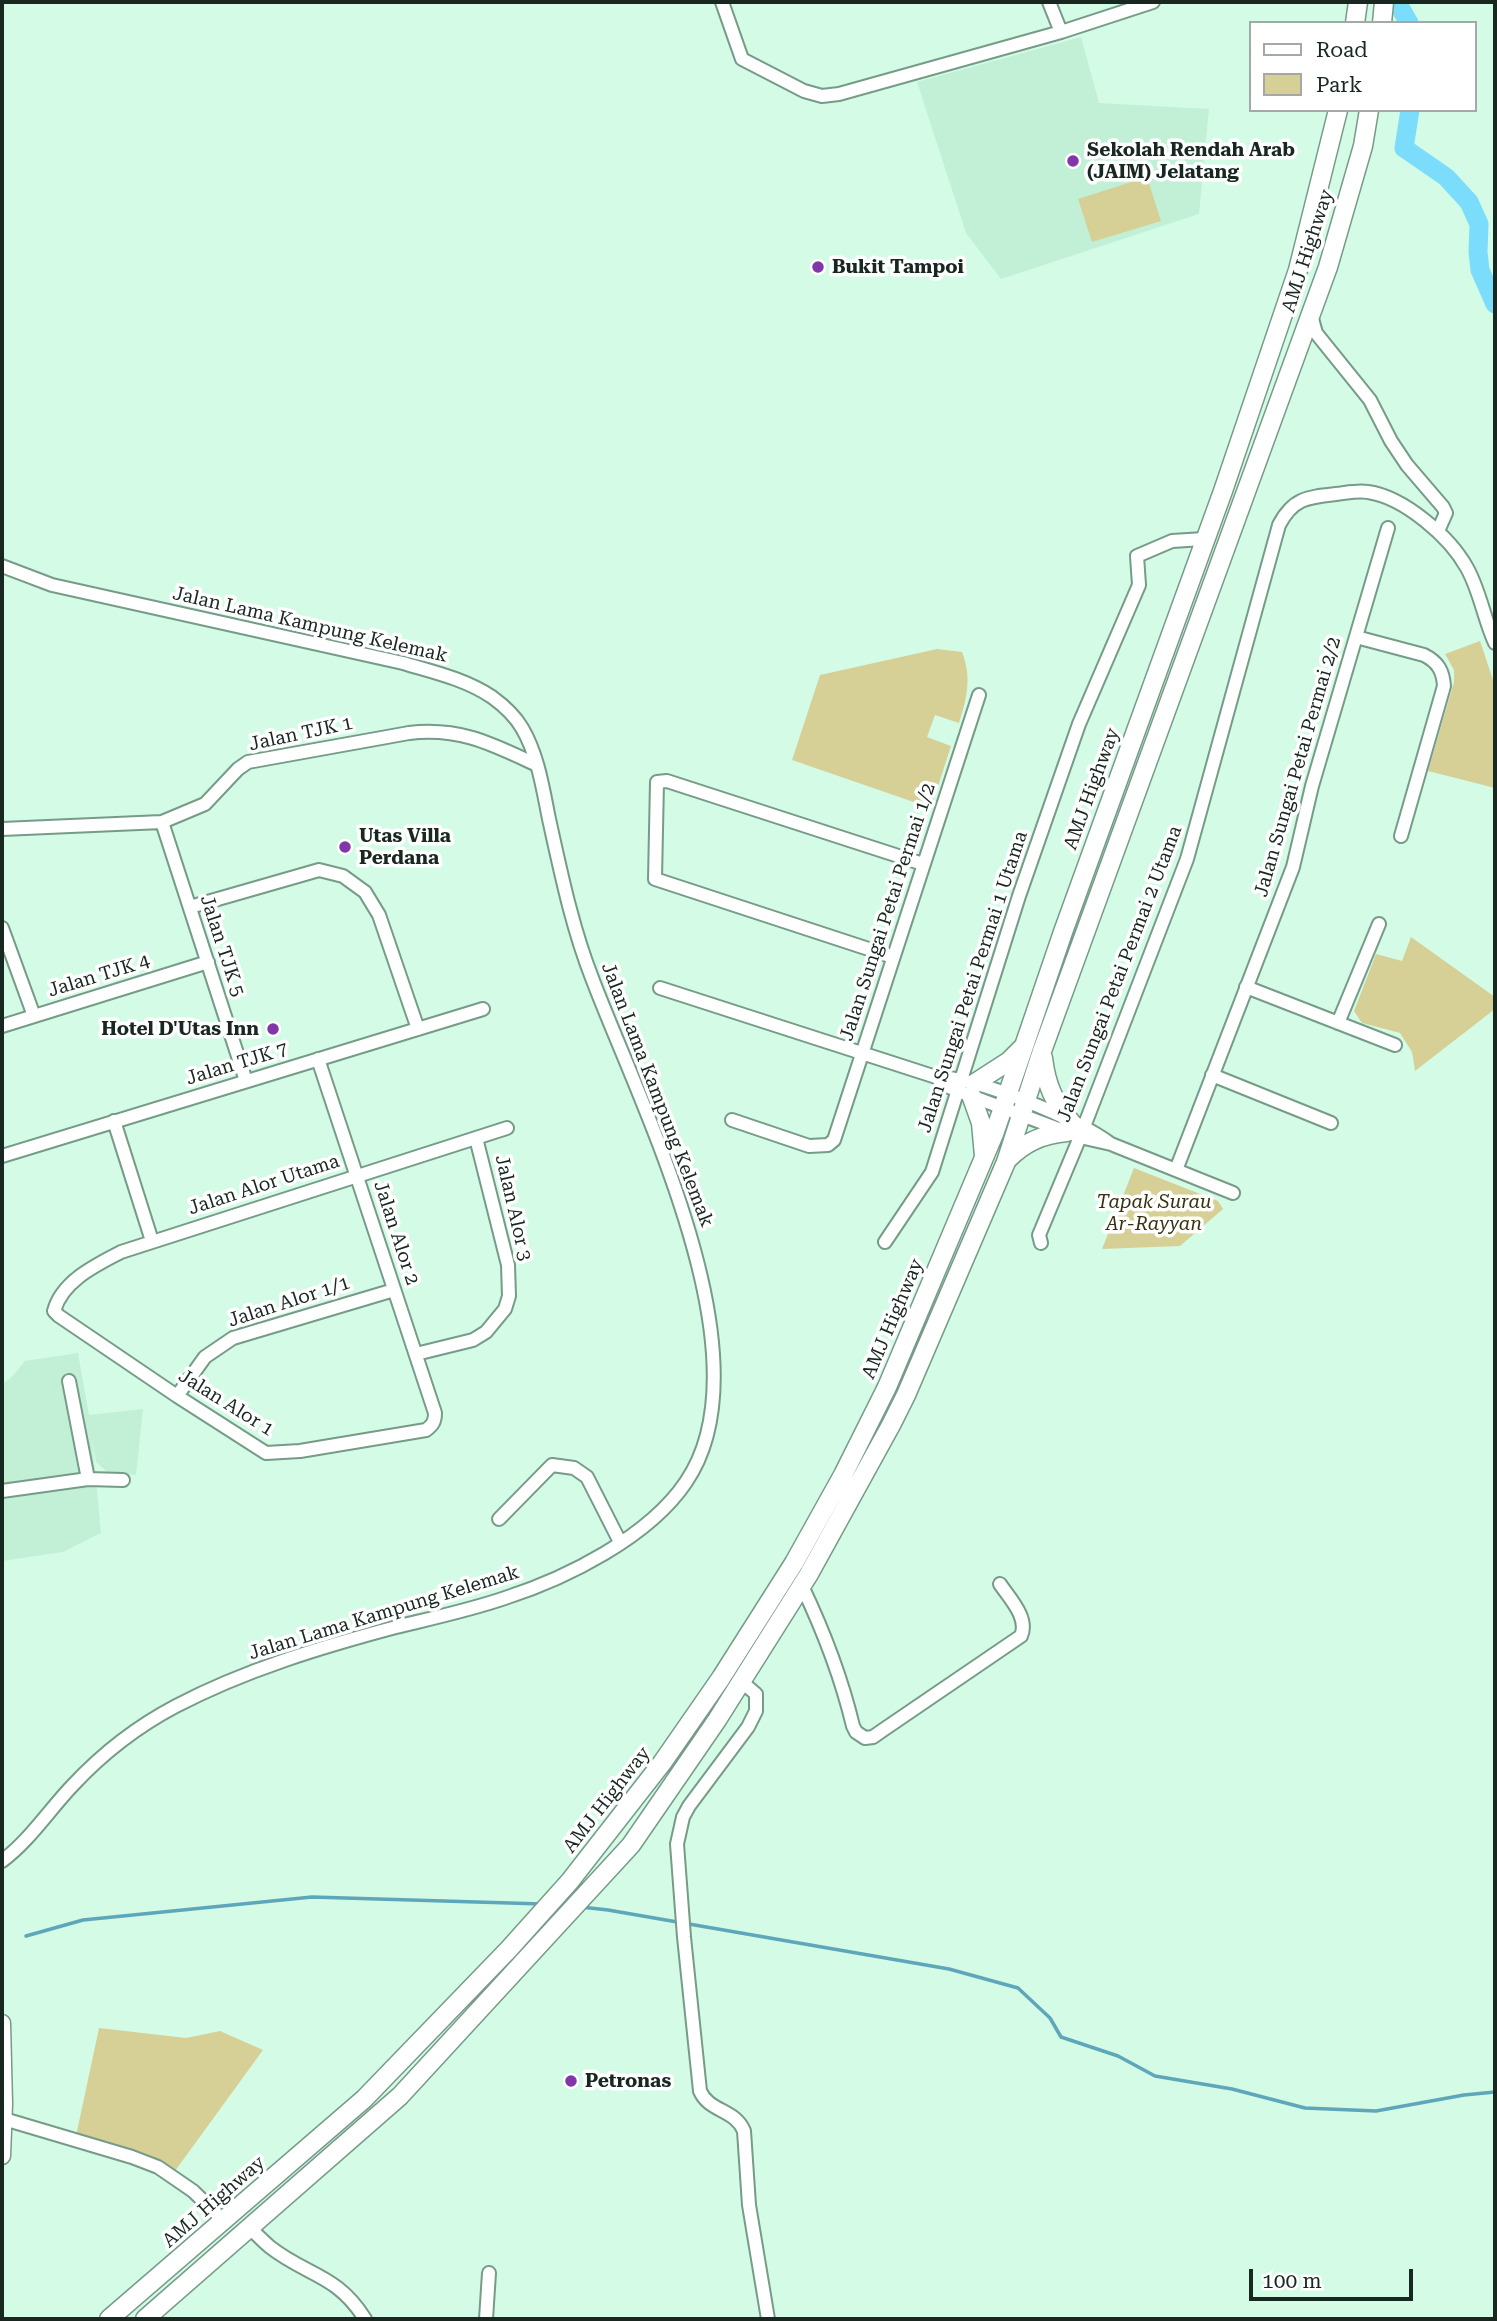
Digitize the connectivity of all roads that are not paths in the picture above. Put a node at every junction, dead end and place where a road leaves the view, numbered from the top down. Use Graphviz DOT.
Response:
graph roads {
  1 [pos="722,2"];
  2 [pos="1049,2"];
  3 [pos="1153,2"];
  4 [pos="1358,2"];
  5 [pos="1355,21"];
  6 [pos="1061,32"];
  7 [pos="1338,112"];
  8 [pos="1369,112"];
  9 [pos="1311,314"];
  10 [pos="1388,528"];
  11 [pos="1438,531"];
  12 [pos="1204,539"];
  13 [pos="2,566"];
  14 [pos="1356,637"];
  15 [pos="1495,643"];
  16 [pos="979,695"];
  17 [pos="537,765"];
  18 [pos="162,822"];
  19 [pos="2,829"];
  20 [pos="1401,836"];
  21 [pos="923,864"];
  22 [pos="190,907"];
  23 [pos="1379,924"];
  24 [pos="2,928"];
  25 [pos="893,957"];
  26 [pos="208,962"];
  27 [pos="1246,987"];
  28 [pos="660,988"];
  29 [pos="483,1009"];
  30 [pos="34,1016"];
  31 [pos="1338,1023"];
  32 [pos="2,1026"];
  33 [pos="418,1029"];
  34 [pos="1395,1045"];
  35 [pos="1024,1046"];
  36 [pos="1042,1051"];
  37 [pos="862,1054"];
  38 [pos="318,1059"];
  39 [pos="1212,1075"];
  40 [pos="246,1081"];
  41 [pos="966,1087"];
  42 [pos="1006,1101"];
  43 [pos="1025,1108"];
  44 [pos="732,1120"];
  45 [pos="114,1121"];
  46 [pos="1331,1123"];
  47 [pos="507,1128"];
  48 [pos="1075,1130"];
  49 [pos="476,1138"];
  50 [pos="2,1156"];
  51 [pos="984,1159"];
  52 [pos="1006,1162"];
  53 [pos="1176,1170"];
  54 [pos="357,1176"];
  55 [pos="1233,1192"];
  56 [pos="152,1241"];
  57 [pos="885,1242"];
  58 [pos="1041,1243"];
  59 [pos="394,1290"];
  60 [pos="54,1311"];
  61 [pos="416,1354"];
  62 [pos="69,1381"];
  63 [pos="177,1396"];
  64 [pos="435,1419"];
  65 [pos="88,1479"];
  66 [pos="123,1480"];
  67 [pos="2,1491"];
  68 [pos="499,1519"];
  69 [pos="621,1542"];
  70 [pos="1000,1584"];
  71 [pos="802,1586"];
  72 [pos="741,1682"];
  73 [pos="2,1861"];
  74 [pos="2,2023"];
  75 [pos="4,2119"];
  76 [pos="2,2157"];
  77 [pos="224,2221"];
  78 [pos="250,2228"];
  79 [pos="489,2273"];
  80 [pos="109,2319"];
  81 [pos="145,2319"];
  82 [pos="365,2319"];
  83 [pos="486,2319"];
  84 [pos="768,2319"];
  1 -- 6 [label="street"];
  2 -- 6 [label="street"];
  3 -- 6 [label="street"];
  4 -- 5 [label="highway"];
  7 -- 12 [label="highway, AMJ Highway"];
  8 -- 9 [label="highway, AMJ Highway"];
  9 -- 11 [label="street"];
  9 -- 36 [label="highway, AMJ Highway"];
  10 -- 14 [label="street, Jalan Sungai Petai Permai 2/2"];
  11 -- 15 [label="street"];
  11 -- 48 [label="street, Jalan Sungai Petai Permai 2 Utama"];
  12 -- 35 [label="highway, AMJ Highway"];
  12 -- 41 [label="street, Jalan Sungai Petai Permai 1 Utama"];
  13 -- 17 [label="street, Jalan Lama Kampung Kelemak"];
  14 -- 20 [label="street"];
  14 -- 27 [label="street, Jalan Sungai Petai Permai 2/2"];
  16 -- 21 [label="street, Jalan Sungai Petai Permai 1/2"];
  17 -- 18 [label="street, Jalan TJK 1"];
  17 -- 69 [label="street, Jalan Lama Kampung Kelemak"];
  18 -- 19 [label="street, Jalan TJK 1"];
  18 -- 22 [label="street, Jalan TJK 5"];
  21 -- 25 [label="street, Jalan Sungai Petai Permai 1/2"];
  21 -- 25 [label="street"];
  22 -- 26 [label="street, Jalan TJK 5"];
  22 -- 33 [label="street"];
  23 -- 31 [label="street"];
  24 -- 30 [label="street"];
  25 -- 37 [label="street, Jalan Sungai Petai Permai 1/2"];
  26 -- 30 [label="street, Jalan TJK 4"];
  26 -- 40 [label="street, Jalan TJK 5"];
  27 -- 31 [label="street"];
  27 -- 39 [label="street, Jalan Sungai Petai Permai 2/2"];
  28 -- 37 [label="street"];
  29 -- 33 [label="street, Jalan TJK 7"];
  30 -- 32 [label="street, Jalan TJK 4"];
  31 -- 34 [label="street"];
  33 -- 38 [label="street, Jalan TJK 7"];
  35 -- 41 [label="highway"];
  35 -- 42 [label="highway, AMJ Highway"];
  36 -- 43 [label="highway, AMJ Highway"];
  36 -- 48 [label="highway"];
  37 -- 41 [label="street"];
  37 -- 44 [label="street, Jalan Sungai Petai Permai 1/2"];
  38 -- 40 [label="street, Jalan TJK 7"];
  38 -- 54 [label="street, Jalan Alor 2"];
  39 -- 46 [label="street"];
  39 -- 53 [label="street, Jalan Sungai Petai Permai 2/2"];
  40 -- 45 [label="street, Jalan TJK 7"];
  41 -- 42 [label="street"];
  41 -- 51 [label="highway"];
  41 -- 57 [label="street, Jalan Sungai Petai Permai 1 Utama"];
  42 -- 43 [label="street"];
  42 -- 51 [label="highway, AMJ Highway"];
  43 -- 48 [label="street"];
  43 -- 52 [label="highway, AMJ Highway"];
  45 -- 50 [label="street, Jalan TJK 7"];
  45 -- 56 [label="street"];
  47 -- 49 [label="street, Jalan Alor Utama"];
  48 -- 52 [label="highway"];
  48 -- 53 [label="street"];
  48 -- 58 [label="street, Jalan Sungai Petai Permai 2 Utama"];
  49 -- 54 [label="street, Jalan Alor Utama"];
  49 -- 61 [label="street, Jalan Alor 3"];
  51 -- 77 [label="highway, AMJ Highway"];
  52 -- 71 [label="highway, AMJ Highway"];
  53 -- 55 [label="street"];
  54 -- 56 [label="street, Jalan Alor Utama"];
  54 -- 59 [label="street, Jalan Alor 2"];
  56 -- 60 [label="street, Jalan Alor Utama"];
  59 -- 61 [label="street, Jalan Alor 2"];
  59 -- 63 [label="street, Jalan Alor 1/1"];
  60 -- 63 [label="street, Jalan Alor 1"];
  61 -- 64 [label="street, Jalan Alor 2"];
  62 -- 65 [label="street"];
  63 -- 64 [label="street, Jalan Alor 1"];
  65 -- 66 [label="street"];
  65 -- 67 [label="street"];
  68 -- 69 [label="street"];
  69 -- 73 [label="street, Jalan Lama Kampung Kelemak"];
  70 -- 71 [label="street"];
  71 -- 72 [label="highway, AMJ Highway"];
  72 -- 78 [label="highway, AMJ Highway"];
  72 -- 84 [label="street"];
  74 -- 75 [label="main road"];
  75 -- 76 [label="main road"];
  75 -- 77 [label="street"];
  77 -- 80 [label="highway, AMJ Highway"];
  78 -- 81 [label="highway, AMJ Highway"];
  78 -- 82 [label="street"];
  79 -- 83 [label="street"];
}
